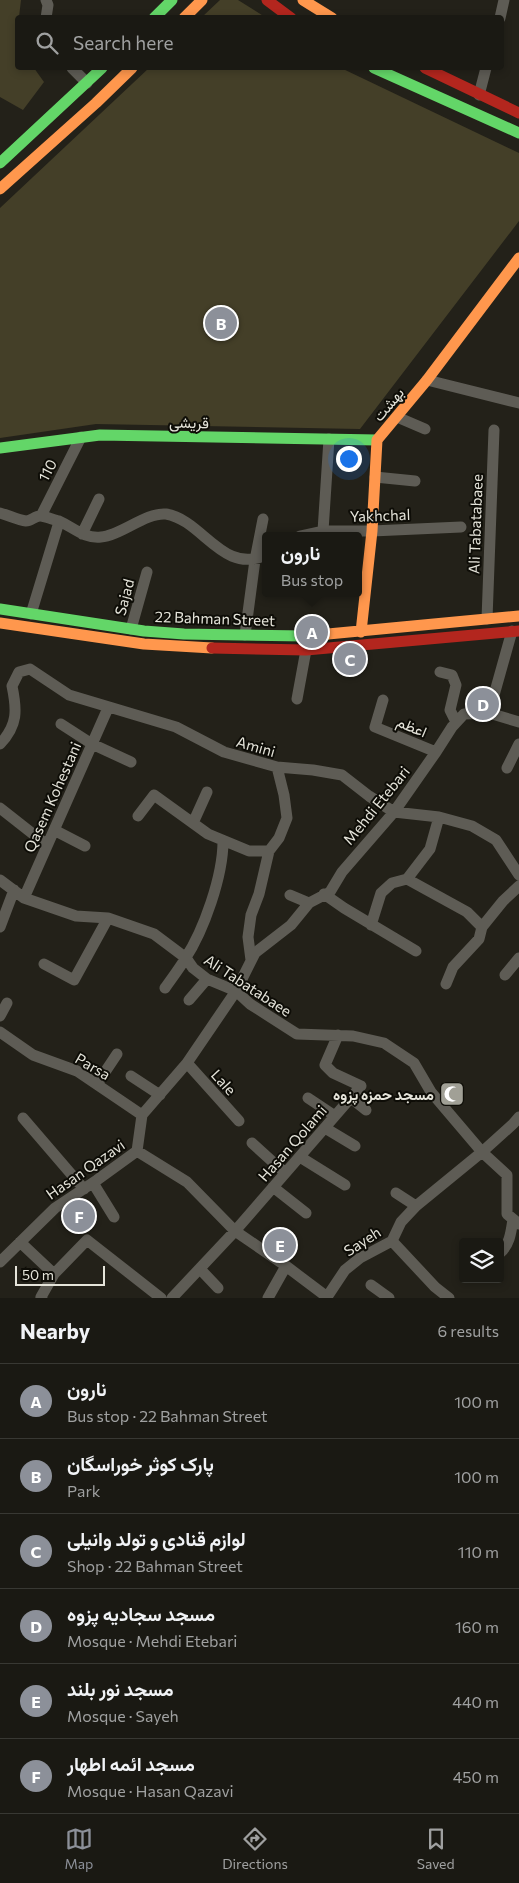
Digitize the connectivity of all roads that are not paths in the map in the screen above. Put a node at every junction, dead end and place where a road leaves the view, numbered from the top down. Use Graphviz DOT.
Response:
graph roads {
  1 [pos="46,0"];
  2 [pos="172,0"];
  3 [pos="202,0"];
  4 [pos="267,0"];
  5 [pos="303,0"];
  6 [pos="504,0"];
  7 [pos="46,15"];
  8 [pos="157,15"];
  9 [pos="187,15"];
  10 [pos="287,15"];
  11 [pos="327,15"];
  12 [pos="501,15"];
  13 [pos="74,70"];
  14 [pos="100,70"];
  15 [pos="130,70"];
  16 [pos="378,70"];
  17 [pos="429,70"];
  18 [pos="485,70"];
  19 [pos="87,83"];
  20 [pos="479,95"];
  21 [pos="519,113"];
  22 [pos="519,133"];
  23 [pos="0,163"];
  24 [pos="0,189"];
  25 [pos="519,258"];
  26 [pos="427,380"];
  27 [pos="519,403"];
  28 [pos="397,417"];
  29 [pos="425,430"];
  30 [pos="494,430"];
  31 [pos="81,437"];
  32 [pos="329,439"];
  33 [pos="377,440"];
  34 [pos="0,448"];
  35 [pos="375,477"];
  36 [pos="415,481"];
  37 [pos="100,499"];
  38 [pos="0,513"];
  39 [pos="41,516"];
  40 [pos="263,519"];
  41 [pos="59,522"];
  42 [pos="461,527"];
  43 [pos="323,531"];
  44 [pos="372,531"];
  45 [pos="318,532"];
  46 [pos="82,534"];
  47 [pos="260,557"];
  48 [pos="146,572"];
  49 [pos="362,588"];
  50 [pos="362,597"];
  51 [pos="0,609"];
  52 [pos="31,614"];
  53 [pos="519,616"];
  54 [pos="486,618"];
  55 [pos="0,623"];
  56 [pos="131,629"];
  57 [pos="516,631"];
  58 [pos="361,632"];
  59 [pos="222,634"];
  60 [pos="245,635"];
  61 [pos="221,648"];
  62 [pos="306,650"];
  63 [pos="440,672"];
  64 [pos="297,699"];
  65 [pos="383,700"];
  66 [pos="108,708"];
  67 [pos="489,713"];
  68 [pos="456,722"];
  69 [pos="519,722"];
  70 [pos="61,724"];
  71 [pos="0,744"];
  72 [pos="92,744"];
  73 [pos="519,744"];
  74 [pos="436,752"];
  75 [pos="131,762"];
  76 [pos="277,768"];
  77 [pos="507,768"];
  78 [pos="207,792"];
  79 [pos="0,808"];
  80 [pos="394,812"];
  81 [pos="138,816"];
  82 [pos="440,816"];
  83 [pos="193,823"];
  84 [pos="54,830"];
  85 [pos="224,841"];
  86 [pos="47,845"];
  87 [pos="85,846"];
  88 [pos="269,851"];
  89 [pos="519,875"];
  90 [pos="407,879"];
  91 [pos="0,880"];
  92 [pos="519,886"];
  93 [pos="14,890"];
  94 [pos="324,894"];
  95 [pos="290,895"];
  96 [pos="24,898"];
  97 [pos="309,902"];
  98 [pos="108,918"];
  99 [pos="371,925"];
  100 [pos="0,927"];
  101 [pos="482,927"];
  102 [pos="416,951"];
  103 [pos="186,958"];
  104 [pos="519,958"];
  105 [pos="251,960"];
  106 [pos="44,964"];
  107 [pos="505,975"];
  108 [pos="207,979"];
  109 [pos="446,984"];
  110 [pos="165,988"];
  111 [pos="236,991"];
  112 [pos="189,1000"];
  113 [pos="7,1003"];
  114 [pos="0,1016"];
  115 [pos="0,1032"];
  116 [pos="338,1035"];
  117 [pos="117,1054"];
  118 [pos="187,1063"];
  119 [pos="131,1076"];
  120 [pos="98,1084"];
  121 [pos="160,1094"];
  122 [pos="308,1098"];
  123 [pos="351,1098"];
  124 [pos="366,1110"];
  125 [pos="142,1115"];
  126 [pos="335,1116"];
  127 [pos="519,1117"];
  128 [pos="23,1118"];
  129 [pos="239,1121"];
  130 [pos="325,1128"];
  131 [pos="252,1143"];
  132 [pos="355,1146"];
  133 [pos="137,1151"];
  134 [pos="482,1152"];
  135 [pos="300,1157"];
  136 [pos="285,1173"];
  137 [pos="345,1185"];
  138 [pos="88,1186"];
  139 [pos="273,1187"];
  140 [pos="396,1193"];
  141 [pos="416,1206"];
  142 [pos="306,1213"];
  143 [pos="114,1218"];
  144 [pos="516,1222"];
  145 [pos="235,1231"];
  146 [pos="20,1242"];
  147 [pos="392,1242"];
  148 [pos="504,1250"];
  149 [pos="0,1262"];
  150 [pos="286,1266"];
  151 [pos="200,1268"];
  152 [pos="54,1274"];
  153 [pos="371,1285"];
  154 [pos="218,1288"];
  155 [pos="446,1297"];
  156 [pos="42,1298"];
  157 [pos="161,1298"];
  158 [pos="172,1298"];
  159 [pos="268,1298"];
  160 [pos="389,1298"];
  1 -- 7 [label="street"];
  2 -- 8 [label="main road"];
  3 -- 9 [label="main road"];
  4 -- 10 [label="main road"];
  5 -- 11 [label="main road"];
  6 -- 12 [label="street"];
  13 -- 19 [label="street"];
  14 -- 19 [label="main road"];
  15 -- 24 [label="main road"];
  16 -- 22 [label="main road"];
  17 -- 20 [label="main road"];
  18 -- 20 [label="street"];
  19 -- 23 [label="main road"];
  20 -- 21 [label="main road"];
  25 -- 26 [label="main road, بهشت"];
  26 -- 27 [label="street"];
  26 -- 28 [label="main road, بهشت"];
  28 -- 29 [label="street"];
  28 -- 33 [label="main road, بهشت"];
  30 -- 54 [label="street, Ali Tabatabaee"];
  31 -- 32 [label="main road, قریشی"];
  31 -- 34 [label="main road, قریشی"];
  31 -- 39 [label="street, 110"];
  32 -- 33 [label="main road, قریشی"];
  32 -- 43 [label="street"];
  33 -- 35 [label="main road, بهشت"];
  35 -- 36 [label="street"];
  35 -- 44 [label="main road, بهشت"];
  37 -- 46 [label="street"];
  38 -- 39 [label="street"];
  39 -- 41 [label="street"];
  40 -- 47 [label="street"];
  41 -- 46 [label="street"];
  41 -- 52 [label="street"];
  42 -- 44 [label="street, Yakhchal"];
  43 -- 44 [label="street, Yakhchal"];
  43 -- 45 [label="street, Yakhchal"];
  44 -- 49 [label="main road, بهشت"];
  46 -- 47 [label="street"];
  47 -- 60 [label="street"];
  48 -- 56 [label="street, Sajad"];
  50 -- 58 [label="main road, بهشت"];
  51 -- 52 [label="main road, 22 Bahman Street"];
  52 -- 56 [label="main road, 22 Bahman Street"];
  53 -- 54 [label="main road, 22 Bahman Street"];
  54 -- 58 [label="main road, 22 Bahman Street"];
  55 -- 61 [label="main road, 22 Bahman Street"];
  56 -- 59 [label="main road, 22 Bahman Street"];
  57 -- 62 [label="main road, 22 Bahman Street"];
  57 -- 67 [label="street"];
  58 -- 60 [label="main road, 22 Bahman Street"];
  59 -- 60 [label="main road, 22 Bahman Street"];
  59 -- 61 [label="main road"];
  61 -- 62 [label="main road, 22 Bahman Street"];
  62 -- 64 [label="street"];
  63 -- 68 [label="street"];
  65 -- 74 [label="street, اعظم"];
  66 -- 71 [label="street, Amini"];
  66 -- 72 [label="street, Qasem Kohestani"];
  66 -- 76 [label="street, Amini"];
  67 -- 68 [label="street"];
  67 -- 69 [label="street"];
  68 -- 74 [label="street, Mehdi Etebari"];
  70 -- 72 [label="street"];
  72 -- 75 [label="street"];
  72 -- 84 [label="street, Qasem Kohestani"];
  73 -- 77 [label="street"];
  74 -- 80 [label="street, Mehdi Etebari"];
  76 -- 80 [label="street, Amini"];
  76 -- 88 [label="street"];
  78 -- 83 [label="street"];
  79 -- 86 [label="street"];
  80 -- 82 [label="street"];
  80 -- 94 [label="street, Mehdi Etebari"];
  81 -- 83 [label="street"];
  82 -- 89 [label="street"];
  82 -- 90 [label="street"];
  83 -- 85 [label="street"];
  84 -- 86 [label="street, Qasem Kohestani"];
  84 -- 87 [label="street"];
  85 -- 88 [label="street"];
  85 -- 103 [label="street"];
  86 -- 96 [label="street, Qasem Kohestani"];
  88 -- 105 [label="street"];
  90 -- 99 [label="street"];
  90 -- 101 [label="street"];
  91 -- 93 [label="street, Ali Tabatabaee"];
  92 -- 101 [label="street"];
  93 -- 96 [label="street, Ali Tabatabaee"];
  93 -- 100 [label="street"];
  94 -- 97 [label="street, Mehdi Etebari"];
  94 -- 99 [label="street"];
  95 -- 97 [label="street"];
  96 -- 98 [label="street, Ali Tabatabaee"];
  97 -- 105 [label="street, Mehdi Etebari"];
  98 -- 103 [label="street, Ali Tabatabaee"];
  98 -- 106 [label="street"];
  99 -- 102 [label="street"];
  101 -- 109 [label="street"];
  103 -- 108 [label="street, Ali Tabatabaee"];
  103 -- 110 [label="street"];
  104 -- 107 [label="street"];
  105 -- 111 [label="street, Mehdi Etebari"];
  108 -- 111 [label="street, Ali Tabatabaee"];
  108 -- 112 [label="street"];
  111 -- 116 [label="street, Ali Tabatabaee"];
  111 -- 118 [label="street"];
  113 -- 114 [label="street"];
  115 -- 120 [label="street, Parsa"];
  116 -- 123 [label="street"];
  116 -- 134 [label="street, Ali Tabatabaee"];
  117 -- 120 [label="street"];
  118 -- 121 [label="street"];
  118 -- 129 [label="street, Lale"];
  119 -- 121 [label="street"];
  120 -- 125 [label="street, Parsa"];
  121 -- 125 [label="street"];
  122 -- 126 [label="street"];
  123 -- 124 [label="street"];
  123 -- 126 [label="street, Hasan Qolami"];
  125 -- 133 [label="street, Hasan Qazavi"];
  126 -- 130 [label="street, Hasan Qolami"];
  127 -- 134 [label="street, Sayeh"];
  128 -- 138 [label="street"];
  130 -- 132 [label="street"];
  130 -- 135 [label="street, Hasan Qolami"];
  131 -- 136 [label="street"];
  133 -- 138 [label="street, Hasan Qazavi"];
  133 -- 145 [label="street, Sayeh"];
  134 -- 141 [label="street, Sayeh"];
  134 -- 144 [label="street, Ali Tabatabaee"];
  135 -- 136 [label="street, Hasan Qolami"];
  135 -- 137 [label="street"];
  136 -- 139 [label="street, Hasan Qolami"];
  138 -- 143 [label="street"];
  138 -- 146 [label="street, Hasan Qazavi"];
  139 -- 142 [label="street"];
  139 -- 145 [label="street, Hasan Qolami"];
  140 -- 141 [label="street"];
  141 -- 147 [label="street, Sayeh"];
  144 -- 148 [label="street"];
  145 -- 150 [label="street, Sayeh"];
  145 -- 151 [label="street, Hasan Qolami"];
  146 -- 149 [label="street, Hasan Qazavi"];
  146 -- 152 [label="street"];
  147 -- 150 [label="street, Sayeh"];
  147 -- 155 [label="street"];
  150 -- 159 [label="street"];
  151 -- 154 [label="street"];
  151 -- 158 [label="street, Hasan Qolami"];
  152 -- 156 [label="street"];
  152 -- 157 [label="street"];
  153 -- 160 [label="street"];
}
